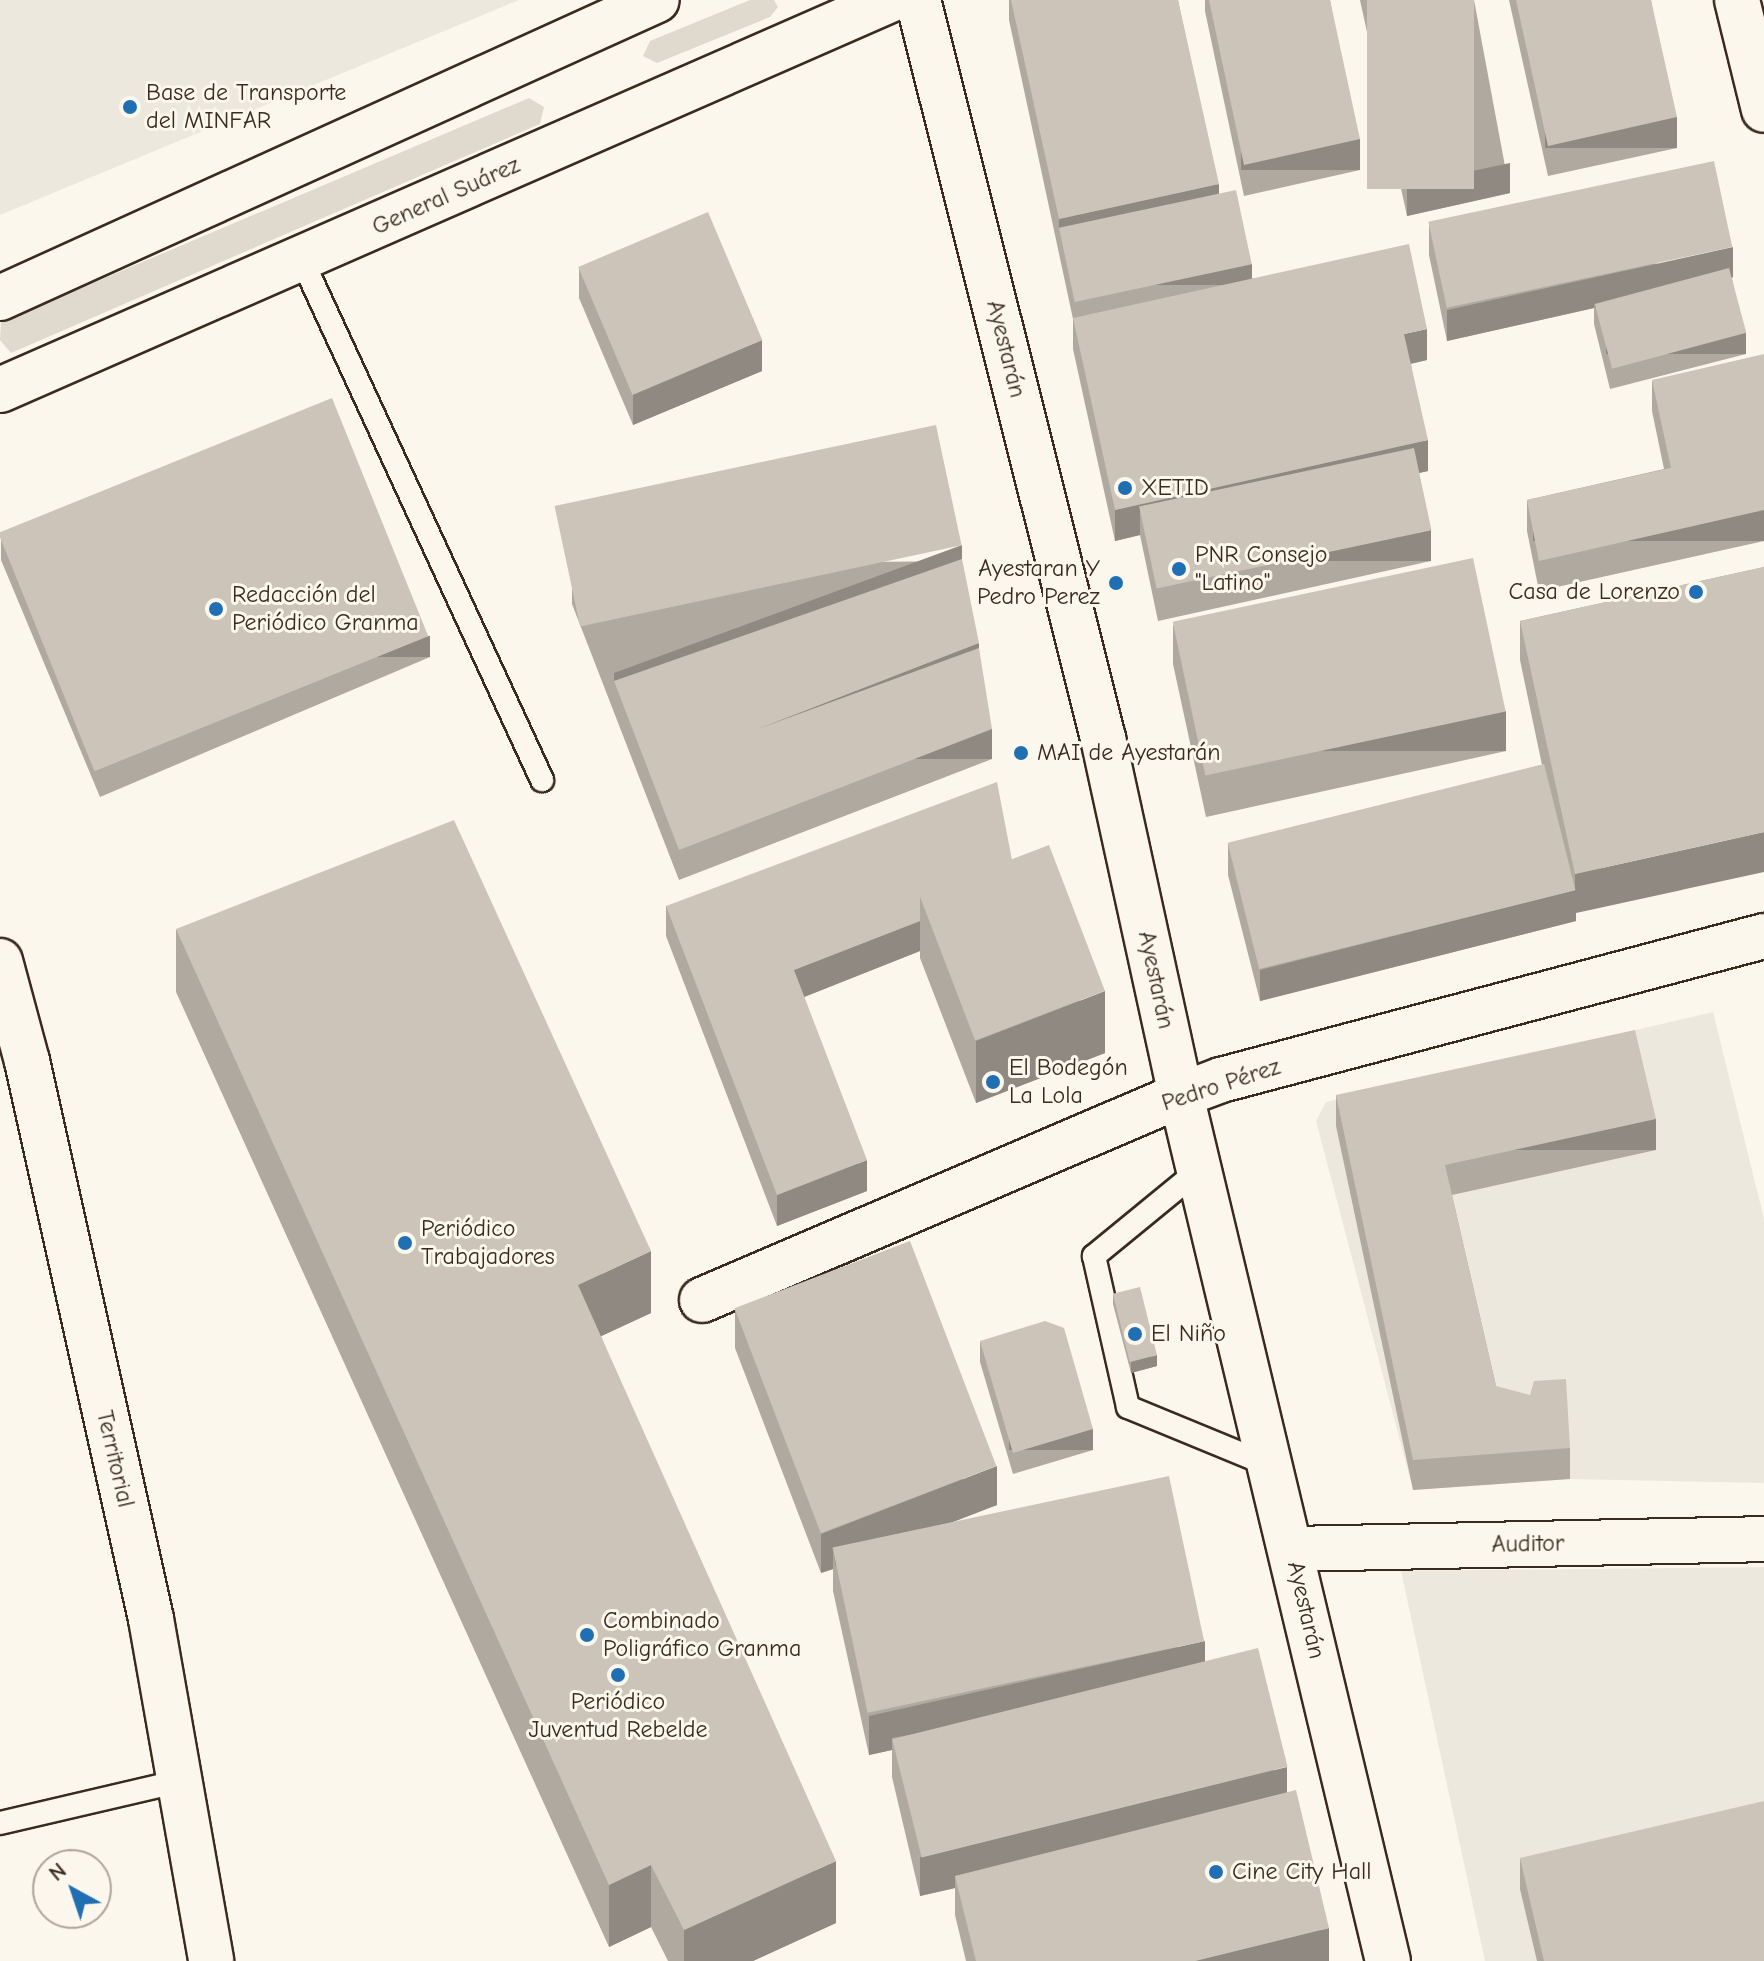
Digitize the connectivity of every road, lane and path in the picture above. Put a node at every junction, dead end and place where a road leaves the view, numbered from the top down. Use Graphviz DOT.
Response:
graph roads {
  1 [pos="657,0"];
  2 [pos="890,0"];
  3 [pos="918,0"];
  4 [pos="1737,0"];
  5 [pos="1764,110"];
  6 [pos="302,260"];
  7 [pos="0,298"];
  8 [pos="0,390"];
  9 [pos="542,780"];
  10 [pos="1764,936"];
  11 [pos="0,961"];
  12 [pos="1181,1095"];
  13 [pos="1199,1170"];
  14 [pos="702,1300"];
  15 [pos="1271,1466"];
  16 [pos="1764,1539"];
  17 [pos="1292,1549"];
  18 [pos="180,1781"];
  19 [pos="0,1823"];
  20 [pos="211,1961"];
  21 [pos="1388,1961"];
  1 -- 7 [label="street"];
  2 -- 6 [label="street, General Suárez"];
  3 -- 12 [label="street, Ayestarán"];
  4 -- 5 [label="street"];
  6 -- 8 [label="street, General Suárez"];
  6 -- 9 [label="lane"];
  10 -- 12 [label="street, Pedro Pérez"];
  11 -- 18 [label="street, Territorial"];
  12 -- 13 [label="street, Ayestarán"];
  12 -- 14 [label="street, Pedro Pérez"];
  13 -- 15 [label="street, Ayestarán"];
  13 -- 15 [label="lane"];
  15 -- 17 [label="street, Ayestarán"];
  16 -- 17 [label="street, Auditor"];
  17 -- 21 [label="street, Ayestarán"];
  18 -- 19 [label="lane"];
  18 -- 20 [label="street, Territorial"];
}
